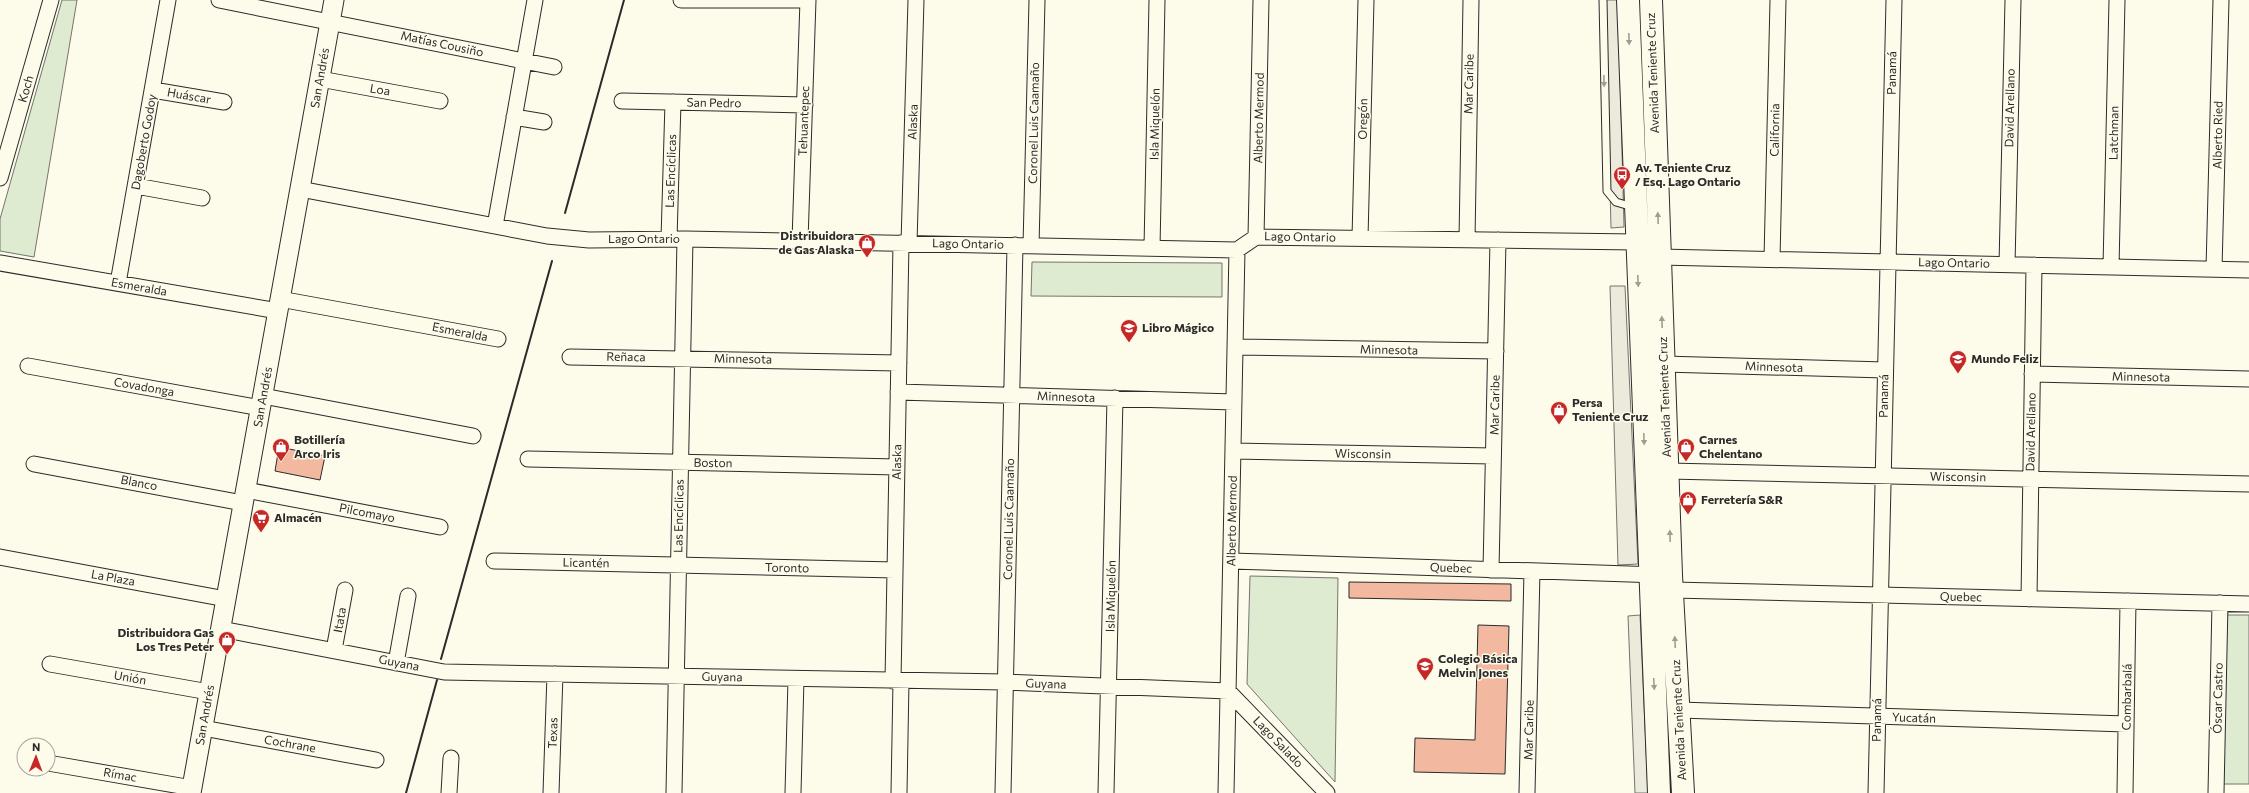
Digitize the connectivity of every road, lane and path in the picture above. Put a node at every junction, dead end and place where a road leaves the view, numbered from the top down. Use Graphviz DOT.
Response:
graph roads {
  1 [pos="51,0"];
  2 [pos="168,0"];
  3 [pos="219,0"];
  4 [pos="334,0"];
  5 [pos="535,0"];
  6 [pos="680,0"];
  7 [pos="808,0"];
  8 [pos="916,0"];
  9 [pos="1038,0"];
  10 [pos="1157,0"];
  11 [pos="1261,0"];
  12 [pos="1366,0"];
  13 [pos="1471,0"];
  14 [pos="1603,0"];
  15 [pos="1628,0"];
  16 [pos="1651,0"];
  17 [pos="1778,0"];
  18 [pos="1894,0"];
  19 [pos="2013,0"];
  20 [pos="2117,0"];
  21 [pos="2221,0"];
  22 [pos="330,21"];
  23 [pos="524,61"];
  24 [pos="554,67"];
  25 [pos="320,79"];
  26 [pos="154,90"];
  27 [pos="440,101"];
  28 [pos="622,101"];
  29 [pos="224,102"];
  30 [pos="673,102"];
  31 [pos="805,105"];
  32 [pos="514,117"];
  33 [pos="544,122"];
  34 [pos="0,178"];
  35 [pos="136,186"];
  36 [pos="300,189"];
  37 [pos="202,198"];
  38 [pos="1635,208"];
  39 [pos="494,226"];
  40 [pos="1256,237"];
  41 [pos="1360,238"];
  42 [pos="668,239"];
  43 [pos="685,239"];
  44 [pos="1467,240"];
  45 [pos="1498,240"];
  46 [pos="800,241"];
  47 [pos="1636,242"];
  48 [pos="905,243"];
  49 [pos="1015,245"];
  50 [pos="1031,246"];
  51 [pos="1152,248"];
  52 [pos="1237,250"];
  53 [pos="1659,257"];
  54 [pos="1772,259"];
  55 [pos="1888,262"];
  56 [pos="0,263"];
  57 [pos="2007,265"];
  58 [pos="2034,265"];
  59 [pos="2111,267"];
  60 [pos="2214,269"];
  61 [pos="2249,270"];
  62 [pos="118,283"];
  63 [pos="279,305"];
  64 [pos="498,339"];
  65 [pos="1235,347"];
  66 [pos="1496,351"];
  67 [pos="570,357"];
  68 [pos="682,358"];
  69 [pos="899,363"];
  70 [pos="1663,364"];
  71 [pos="28,366"];
  72 [pos="1885,370"];
  73 [pos="2032,374"];
  74 [pos="2249,379"];
  75 [pos="898,392"];
  76 [pos="1012,395"];
  77 [pos="1115,398"];
  78 [pos="262,402"];
  79 [pos="1234,402"];
  80 [pos="473,436"];
  81 [pos="1233,451"];
  82 [pos="1493,456"];
  83 [pos="528,460"];
  84 [pos="680,463"];
  85 [pos="34,464"];
  86 [pos="897,467"];
  87 [pos="1668,471"];
  88 [pos="1882,476"];
  89 [pos="2030,479"];
  90 [pos="2249,484"];
  91 [pos="245,497"];
  92 [pos="440,527"];
  93 [pos="0,557"];
  94 [pos="494,561"];
  95 [pos="1231,561"];
  96 [pos="678,566"];
  97 [pos="895,570"];
  98 [pos="1491,570"];
  99 [pos="1532,571"];
  100 [pos="1649,575"];
  101 [pos="1672,583"];
  102 [pos="345,590"];
  103 [pos="408,596"];
  104 [pos="1880,596"];
  105 [pos="226,599"];
  106 [pos="2029,599"];
  107 [pos="2128,601"];
  108 [pos="2220,603"];
  109 [pos="2249,604"];
  110 [pos="221,629"];
  111 [pos="334,650"];
  112 [pos="396,662"];
  113 [pos="50,664"];
  114 [pos="555,674"];
  115 [pos="676,676"];
  116 [pos="796,679"];
  117 [pos="897,681"];
  118 [pos="1005,682"];
  119 [pos="1108,686"];
  120 [pos="1228,691"];
  121 [pos="209,692"];
  122 [pos="1679,710"];
  123 [pos="1877,717"];
  124 [pos="2126,724"];
  125 [pos="203,728"];
  126 [pos="450,758"];
  127 [pos="376,760"];
  128 [pos="56,765"];
  129 [pos="191,790"];
  130 [pos="449,793"];
  131 [pos="551,793"];
  132 [pos="674,793"];
  133 [pos="793,793"];
  134 [pos="899,793"];
  135 [pos="1003,793"];
  136 [pos="1106,793"];
  137 [pos="1226,793"];
  138 [pos="1327,793"];
  139 [pos="1527,793"];
  140 [pos="1659,793"];
  141 [pos="1683,793"];
  142 [pos="1876,793"];
  143 [pos="2125,793"];
  144 [pos="2216,793"];
  1 -- 34 [label="street, Koch"];
  2 -- 26 [label="street, Dagoberto Godoy"];
  3 -- 22 [label="street, Matías Cousiño"];
  4 -- 22 [label="street, San Andrés"];
  5 -- 23 [label="street"];
  6 -- 7 [label="street"];
  7 -- 31 [label="street, Tehuantepec"];
  8 -- 48 [label="street, Alaska"];
  9 -- 50 [label="street, Coronel Luis Caamaño"];
  10 -- 51 [label="street, Isla Miquelón"];
  11 -- 40 [label="street, Alberto Mermod"];
  12 -- 41 [label="street, Oregón"];
  13 -- 44 [label="street, Mar Caribe"];
  14 -- 38 [label="lane, one-way"];
  15 -- 38 [label="main road, Avenida Teniente Cruz, one-way"];
  53 -- 16 [label="main road, Avenida Teniente Cruz, one-way"];
  17 -- 54 [label="street, California"];
  18 -- 55 [label="street, Panamá"];
  19 -- 57 [label="street, David Arellano"];
  20 -- 59 [label="street, Latchman"];
  21 -- 60 [label="street, Alberto Ried"];
  22 -- 23 [label="street, Matías Cousiño"];
  22 -- 25 [label="street, San Andrés"];
  23 -- 24 [label="street, Matías Cousiño"];
  23 -- 32 [label="street"];
  25 -- 27 [label="street, Loa"];
  25 -- 36 [label="street, San Andrés"];
  26 -- 29 [label="street, Huáscar"];
  26 -- 35 [label="street, Dagoberto Godoy"];
  28 -- 30 [label="street, San Pedro"];
  30 -- 31 [label="street, San Pedro"];
  30 -- 42 [label="street, Las Encíclicas"];
  31 -- 46 [label="street, Tehuantepec"];
  32 -- 33 [label="street"];
  32 -- 39 [label="street"];
  35 -- 37 [label="street"];
  35 -- 62 [label="street, Dagoberto Godoy"];
  36 -- 39 [label="street, Lago Ontario"];
  36 -- 63 [label="street, San Andrés"];
  38 -- 47 [label="main road, Avenida Teniente Cruz"];
  39 -- 42 [label="street, Lago Ontario"];
  40 -- 41 [label="street, Lago Ontario"];
  40 -- 52 [label="street, Lago Ontario"];
  41 -- 44 [label="street, Lago Ontario"];
  42 -- 43 [label="street, Lago Ontario"];
  43 -- 46 [label="street, Lago Ontario"];
  43 -- 68 [label="street, Las Encíclicas"];
  44 -- 45 [label="street, Lago Ontario"];
  45 -- 47 [label="street, Lago Ontario"];
  45 -- 66 [label="street, Mar Caribe"];
  46 -- 48 [label="street, Lago Ontario"];
  47 -- 100 [label="main road, Avenida Teniente Cruz, one-way"];
  48 -- 49 [label="street, Lago Ontario"];
  48 -- 69 [label="street, Alaska"];
  49 -- 50 [label="street, Lago Ontario"];
  49 -- 76 [label="street, Coronel Luis Caamaño"];
  50 -- 51 [label="street, Lago Ontario"];
  51 -- 52 [label="street, Lago Ontario"];
  52 -- 65 [label="street, Alberto Mermod"];
  53 -- 54 [label="street, Lago Ontario"];
  70 -- 53 [label="main road, Avenida Teniente Cruz, one-way"];
  54 -- 55 [label="street, Lago Ontario"];
  55 -- 57 [label="street, Lago Ontario"];
  55 -- 72 [label="street, Panamá"];
  56 -- 62 [label="street, Esmeralda"];
  57 -- 58 [label="street, Lago Ontario"];
  58 -- 59 [label="street, Lago Ontario"];
  58 -- 73 [label="street, David Arellano"];
  59 -- 60 [label="street, Lago Ontario"];
  60 -- 61 [label="street, Lago Ontario"];
  62 -- 63 [label="street, Esmeralda"];
  63 -- 64 [label="street, Esmeralda"];
  63 -- 78 [label="street, San Andrés"];
  65 -- 66 [label="street, Minnesota"];
  65 -- 79 [label="street, Alberto Mermod"];
  66 -- 82 [label="street, Mar Caribe"];
  67 -- 68 [label="street, Reñaca"];
  68 -- 69 [label="street, Minnesota"];
  68 -- 84 [label="street, Las Encíclicas"];
  69 -- 75 [label="street, Alaska"];
  70 -- 72 [label="street, Minnesota"];
  70 -- 87 [label="main road, Avenida Teniente Cruz"];
  71 -- 78 [label="street, Covadonga"];
  72 -- 88 [label="street, Panamá"];
  73 -- 74 [label="street, Minnesota"];
  73 -- 89 [label="street, David Arellano"];
  75 -- 76 [label="street, Minnesota"];
  75 -- 86 [label="street, Alaska"];
  76 -- 77 [label="street, Minnesota"];
  76 -- 118 [label="street, Coronel Luis Caamaño"];
  77 -- 79 [label="street, Minnesota"];
  77 -- 119 [label="street, Isla Miquelón"];
  78 -- 80 [label="street, Covadonga"];
  78 -- 91 [label="street, San Andrés"];
  79 -- 81 [label="street, Alberto Mermod"];
  81 -- 82 [label="street, Wisconsin"];
  81 -- 95 [label="street, Alberto Mermod"];
  82 -- 98 [label="street, Mar Caribe"];
  83 -- 84 [label="street, Boston"];
  84 -- 86 [label="street, Boston"];
  84 -- 96 [label="street, Las Encíclicas"];
  85 -- 91 [label="street, Blanco"];
  86 -- 97 [label="street, Alaska"];
  87 -- 88 [label="street, Wisconsin"];
  101 -- 87 [label="main road, Avenida Teniente Cruz, one-way"];
  88 -- 89 [label="street, Wisconsin"];
  88 -- 104 [label="street, Panamá"];
  89 -- 90 [label="street, Wisconsin"];
  89 -- 106 [label="street, David Arellano"];
  91 -- 92 [label="street, Pilcomayo"];
  91 -- 105 [label="street, San Andrés"];
  93 -- 105 [label="street, La Plaza"];
  94 -- 96 [label="street, Licantén"];
  95 -- 98 [label="street, Quebec"];
  95 -- 120 [label="street, Alberto Mermod"];
  96 -- 97 [label="street, Toronto"];
  96 -- 115 [label="street, Las Encíclicas"];
  97 -- 117 [label="street, Alaska"];
  98 -- 99 [label="street, Quebec"];
  99 -- 100 [label="street, Quebec"];
  99 -- 139 [label="street, Mar Caribe"];
  100 -- 101 [label="street, Quebec"];
  100 -- 140 [label="main road, Avenida Teniente Cruz, one-way"];
  101 -- 104 [label="street, Quebec"];
  122 -- 101 [label="main road, Avenida Teniente Cruz, one-way"];
  102 -- 111 [label="street, Itata"];
  103 -- 112 [label="street"];
  104 -- 106 [label="street, Quebec"];
  104 -- 123 [label="street, Panamá"];
  105 -- 110 [label="street, San Andrés"];
  106 -- 107 [label="street, Quebec"];
  107 -- 108 [label="street, Quebec"];
  107 -- 124 [label="street, Combarbalá"];
  108 -- 109 [label="street, Quebec"];
  108 -- 144 [label="street, Óscar Castro"];
  110 -- 111 [label="street, Guyana"];
  110 -- 121 [label="street, San Andrés"];
  111 -- 112 [label="street, Guyana"];
  112 -- 114 [label="street, Guyana"];
  113 -- 121 [label="street, Unión"];
  114 -- 115 [label="street, Guyana"];
  114 -- 131 [label="street, Texas"];
  115 -- 116 [label="street, Guyana"];
  115 -- 132 [label="street, Las Encíclicas"];
  116 -- 117 [label="street, Guyana"];
  116 -- 133 [label="street"];
  117 -- 118 [label="street, Guyana"];
  117 -- 134 [label="street, Alaska"];
  118 -- 119 [label="street, Guyana"];
  118 -- 135 [label="street, Coronel Luis Caamaño"];
  119 -- 120 [label="street, Guyana"];
  119 -- 136 [label="street, Isla Miquelón"];
  120 -- 137 [label="street, Alberto Mermod"];
  120 -- 138 [label="street, Lago Salado"];
  121 -- 125 [label="street, San Andrés"];
  122 -- 123 [label="street, Yucatán"];
  122 -- 141 [label="main road, Avenida Teniente Cruz"];
  123 -- 124 [label="street, Yucatán"];
  123 -- 142 [label="street, Panamá"];
  124 -- 143 [label="street, Combarbalá"];
  125 -- 127 [label="street, Cochrane"];
  125 -- 129 [label="street, San Andrés"];
  126 -- 130 [label="street"];
  128 -- 129 [label="street, Rímac"];
}
